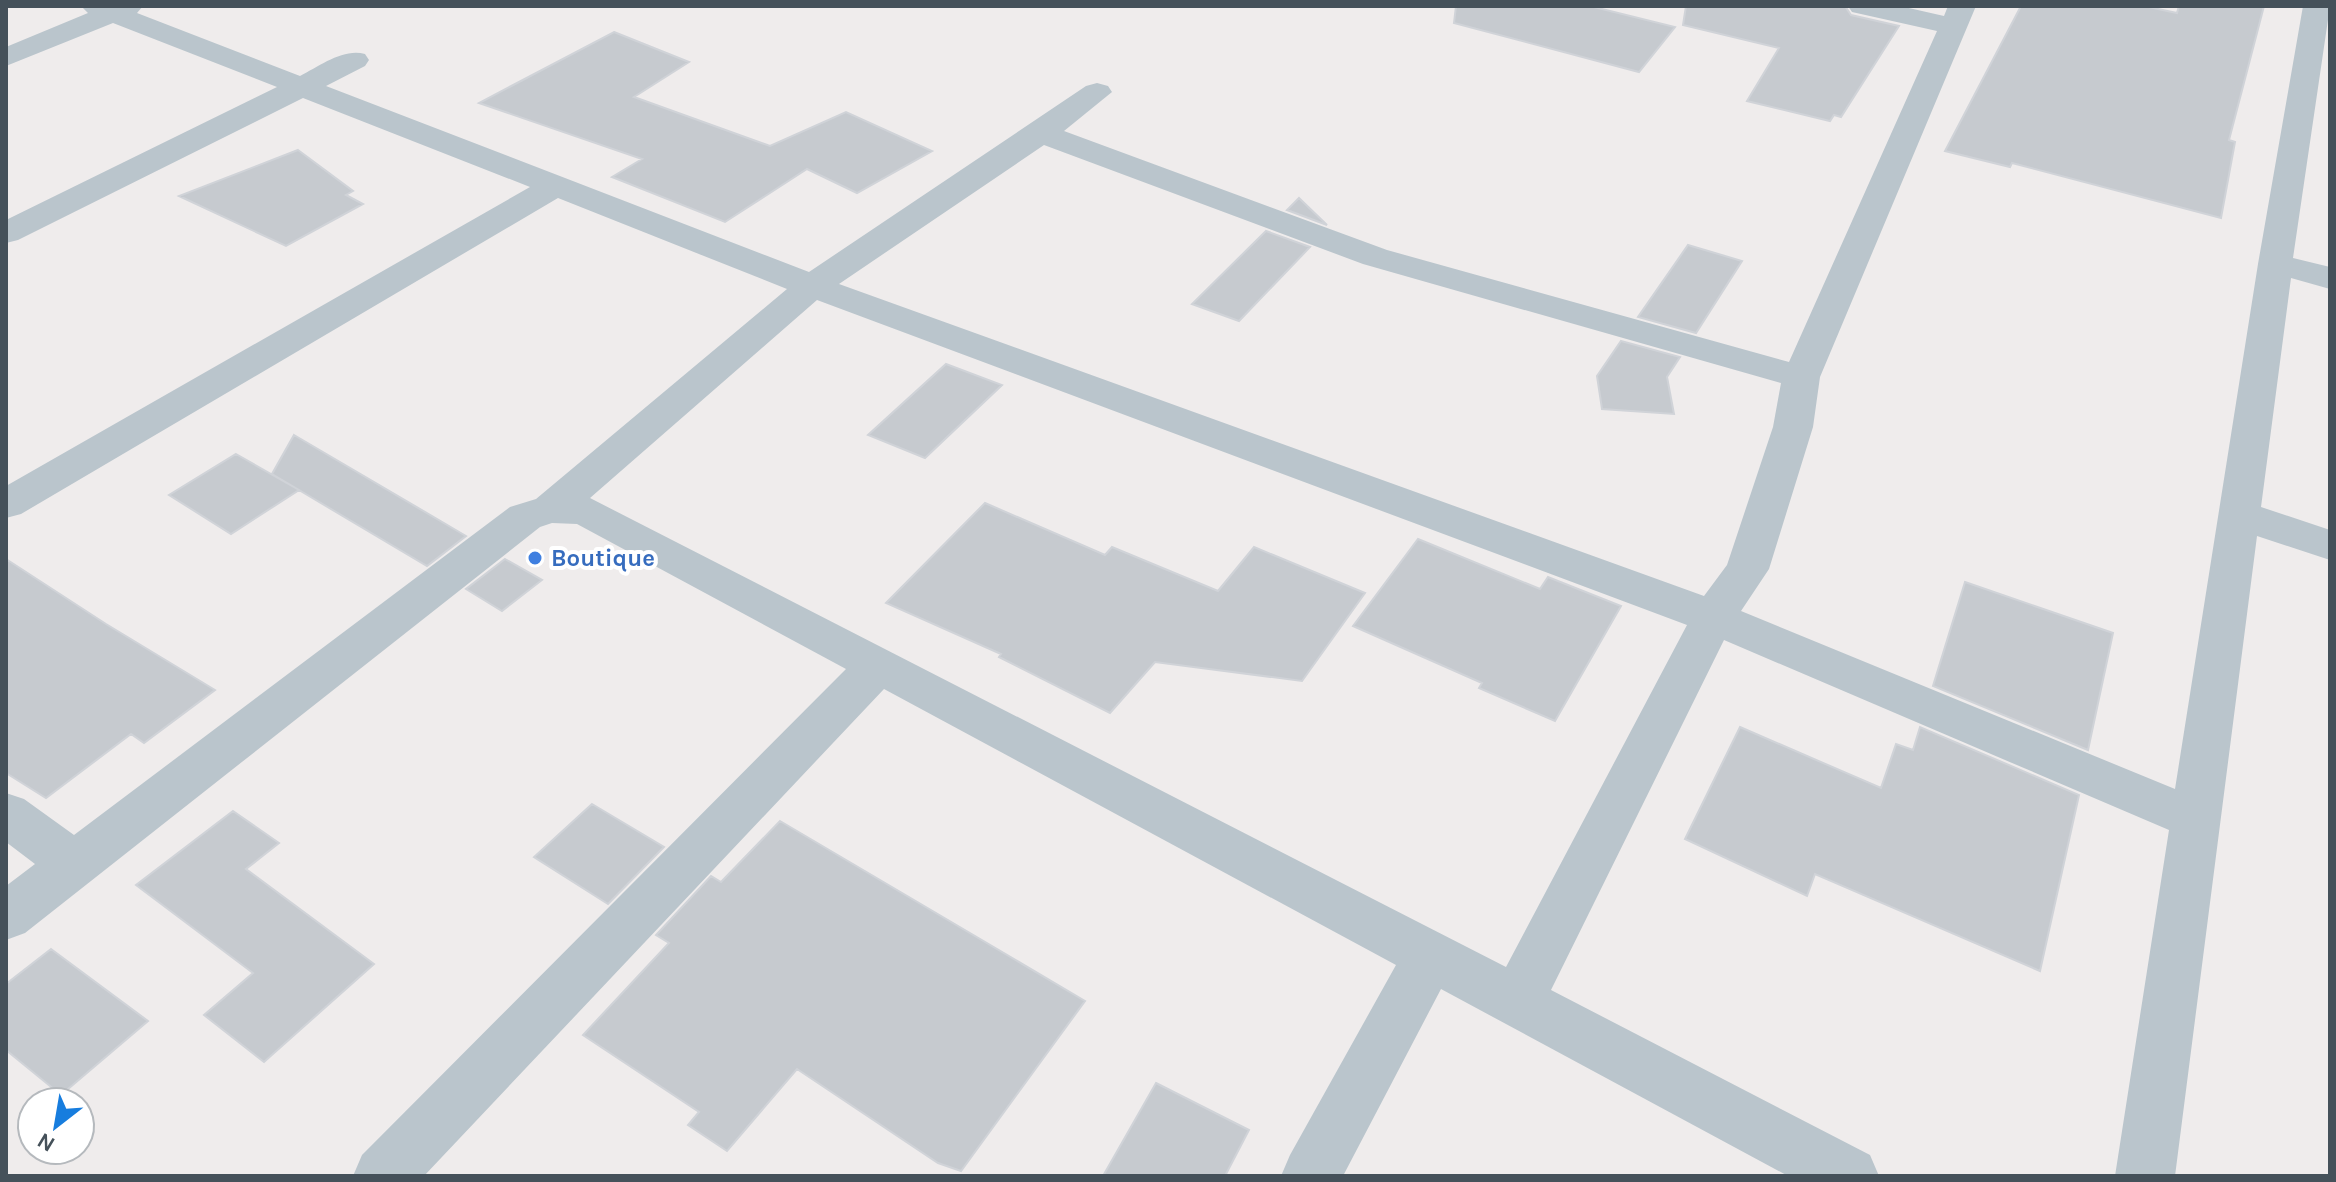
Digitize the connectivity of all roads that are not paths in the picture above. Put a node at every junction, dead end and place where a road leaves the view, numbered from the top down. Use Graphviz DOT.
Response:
graph roads {
  1 [pos="1862,6"];
  2 [pos="2317,6"];
  3 [pos="112,8"];
  4 [pos="1957,16"];
  5 [pos="6,57"];
  6 [pos="355,60"];
  7 [pos="302,87"];
  8 [pos="1097,92"];
  9 [pos="1041,133"];
  10 [pos="556,186"];
  11 [pos="6,233"];
  12 [pos="2275,264"];
  13 [pos="2330,278"];
  14 [pos="812,286"];
  15 [pos="1801,377"];
  16 [pos="6,504"];
  17 [pos="551,509"];
  18 [pos="2239,515"];
  19 [pos="2330,545"];
  20 [pos="1713,617"];
  21 [pos="879,665"];
  22 [pos="6,814"];
  23 [pos="2195,819"];
  24 [pos="75,865"];
  25 [pos="6,917"];
  26 [pos="1430,956"];
  27 [pos="1517,1001"];
  28 [pos="383,1176"];
  29 [pos="1311,1176"];
  30 [pos="1849,1176"];
  31 [pos="2145,1176"];
  1 -- 4 [label="street"];
  2 -- 12 [label="street"];
  3 -- 5 [label="street"];
  3 -- 7 [label="street"];
  4 -- 15 [label="street"];
  6 -- 7 [label="street"];
  7 -- 10 [label="street"];
  7 -- 11 [label="street"];
  8 -- 9 [label="street"];
  9 -- 14 [label="street"];
  9 -- 15 [label="street"];
  10 -- 14 [label="street"];
  10 -- 16 [label="street"];
  12 -- 13 [label="street"];
  12 -- 18 [label="street"];
  14 -- 17 [label="street"];
  14 -- 20 [label="street"];
  15 -- 20 [label="street"];
  17 -- 21 [label="street"];
  17 -- 24 [label="street"];
  18 -- 19 [label="street"];
  18 -- 23 [label="street"];
  20 -- 23 [label="street"];
  20 -- 27 [label="street"];
  21 -- 26 [label="street"];
  21 -- 28 [label="street"];
  22 -- 24 [label="street"];
  23 -- 31 [label="street"];
  24 -- 25 [label="street"];
  26 -- 27 [label="street"];
  26 -- 29 [label="street"];
  27 -- 30 [label="street"];
}
